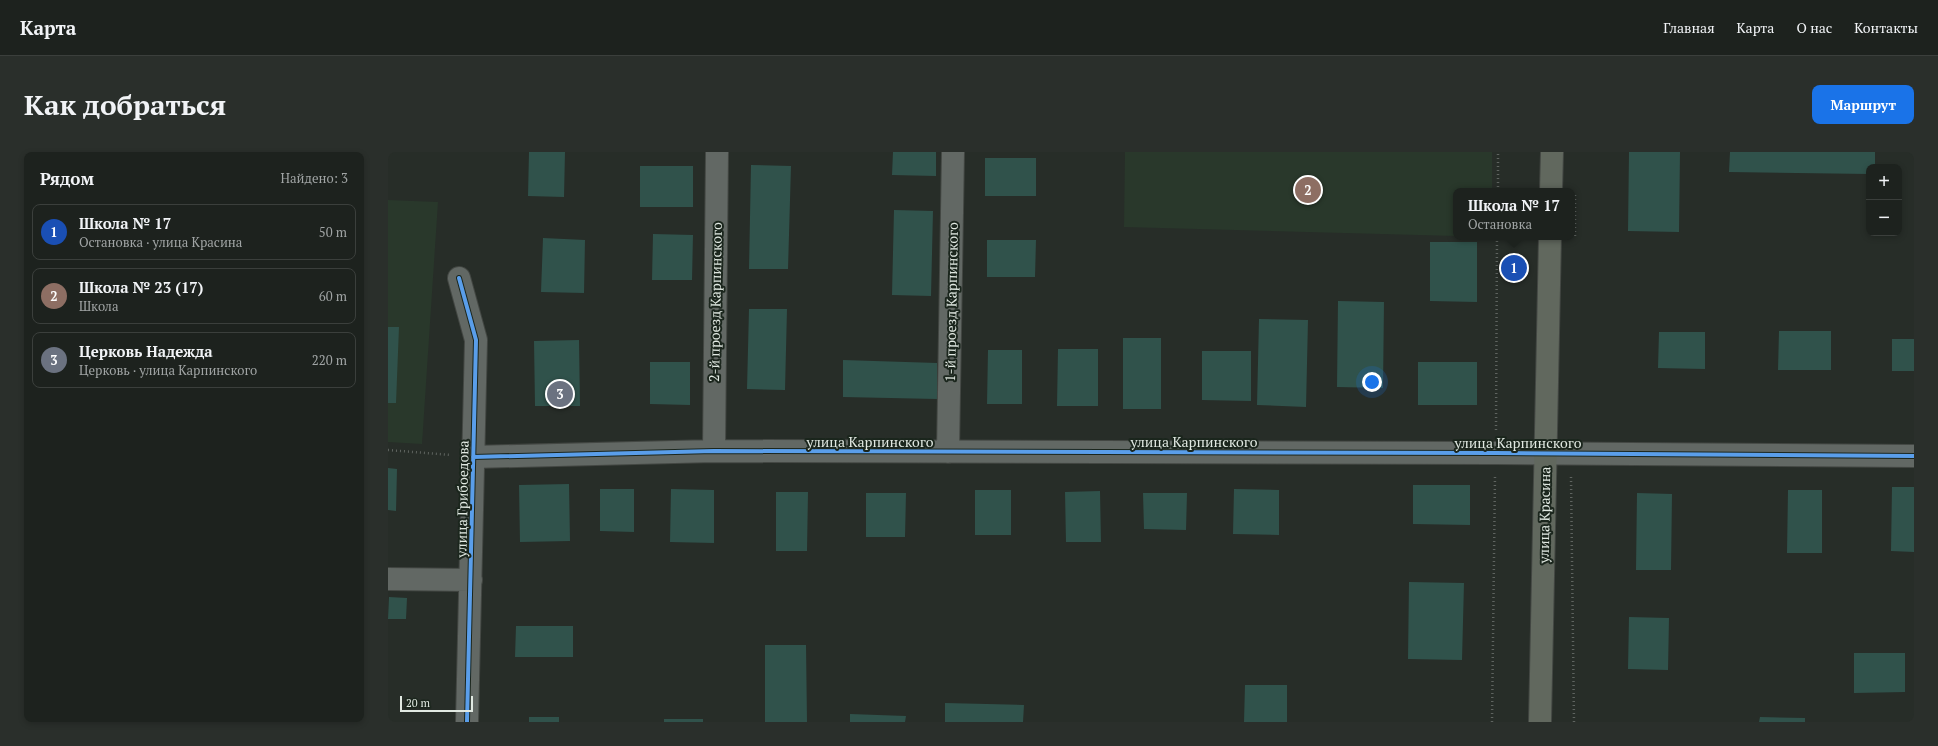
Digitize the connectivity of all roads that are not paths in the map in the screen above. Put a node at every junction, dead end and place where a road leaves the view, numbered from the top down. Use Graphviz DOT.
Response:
graph roads {
  1 [pos="717,152"];
  2 [pos="953,152"];
  3 [pos="1552,152"];
  4 [pos="1551,188"];
  5 [pos="1550,240"];
  6 [pos="459,278"];
  7 [pos="714,451"];
  8 [pos="948,452"];
  9 [pos="1545,453"];
  10 [pos="1914,456"];
  11 [pos="473,457"];
  12 [pos="388,579"];
  13 [pos="471,580"];
  14 [pos="468,722"];
  15 [pos="1540,722"];
  1 -- 7 [label="street, 2-й проезд Карпинского"];
  2 -- 8 [label="street, 1-й проезд Карпинского"];
  3 -- 4 [label="main road"];
  5 -- 9 [label="main road, улица Красина"];
  6 -- 11 [label="street, улица Грибоедова"];
  7 -- 8 [label="street, улица Карпинского"];
  7 -- 11 [label="street, улица Карпинского"];
  8 -- 9 [label="street, улица Карпинского"];
  9 -- 10 [label="street, улица Карпинского"];
  9 -- 15 [label="main road, улица Красина"];
  11 -- 13 [label="street, улица Грибоедова"];
  12 -- 13 [label="street"];
  13 -- 14 [label="street, улица Грибоедова"];
}
